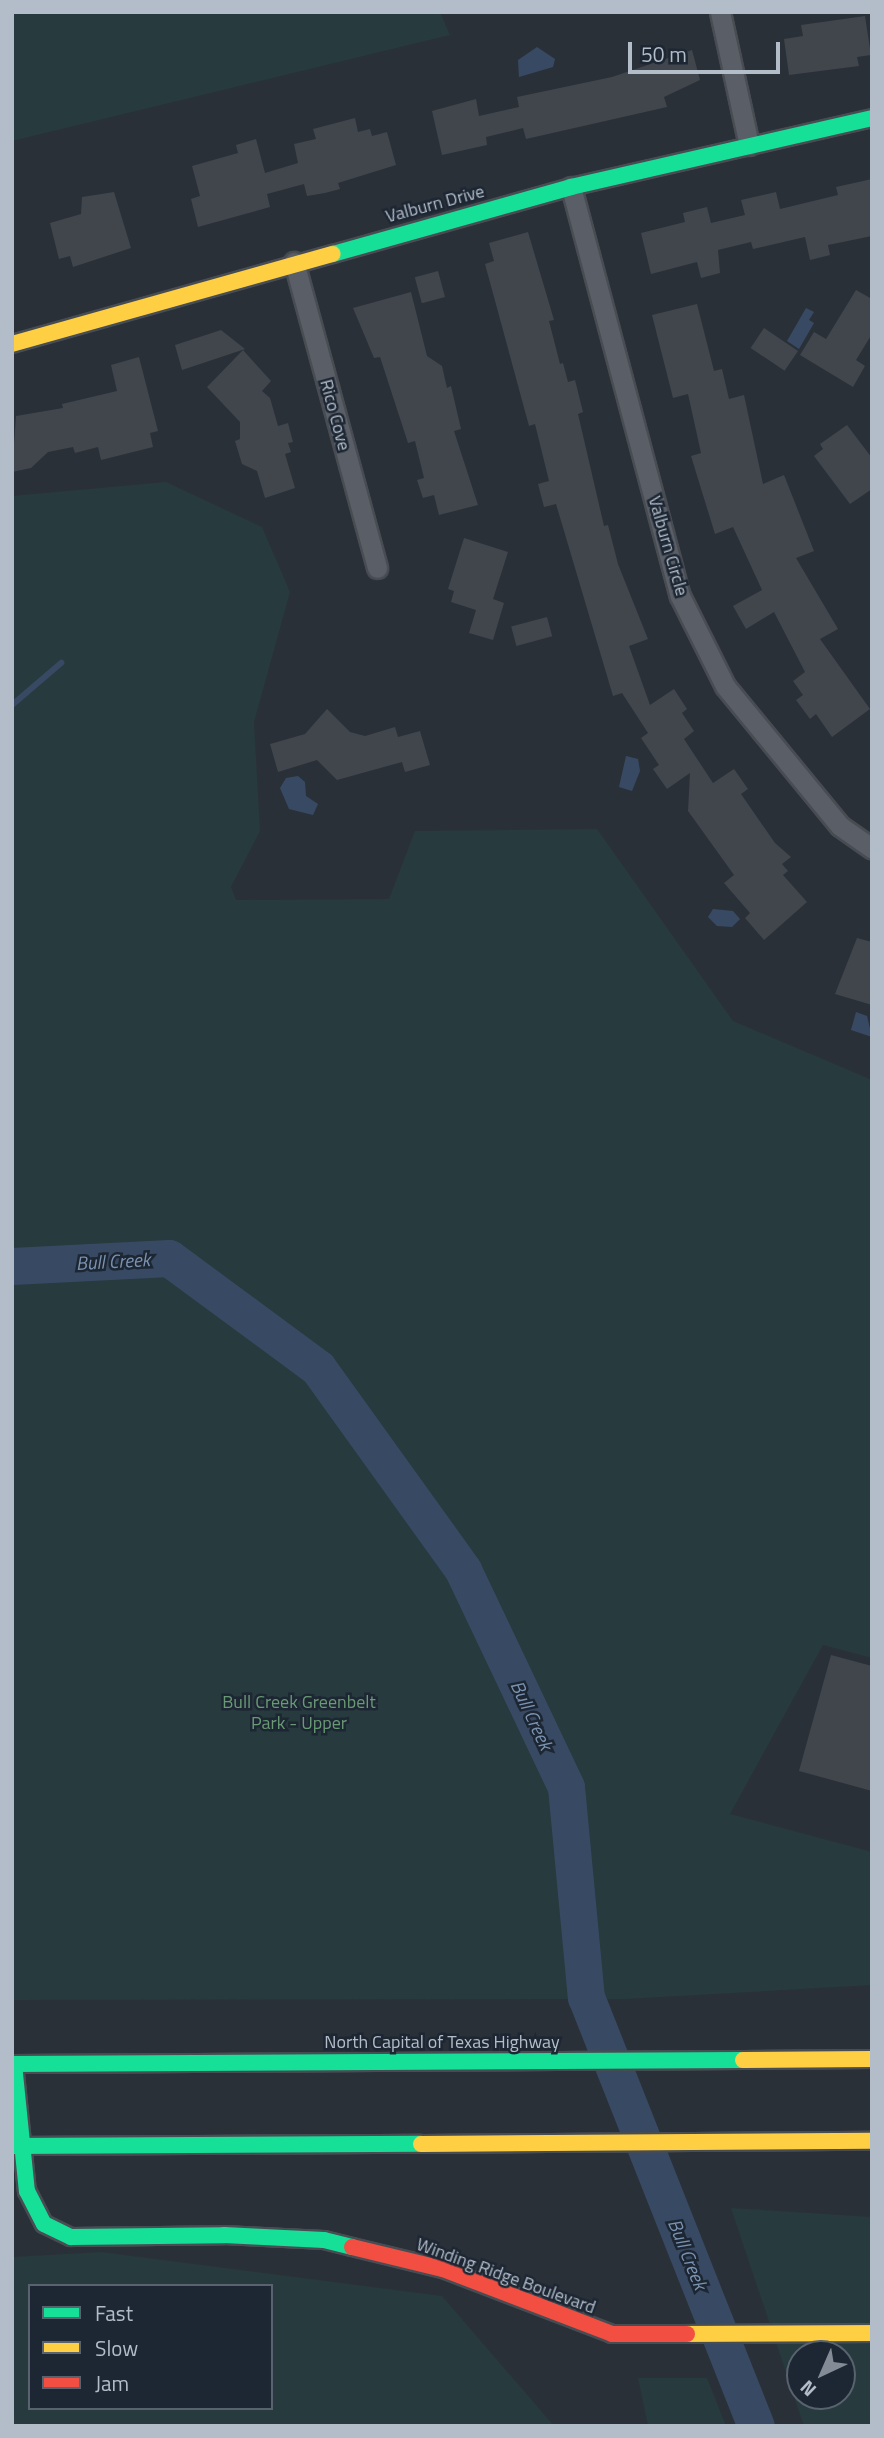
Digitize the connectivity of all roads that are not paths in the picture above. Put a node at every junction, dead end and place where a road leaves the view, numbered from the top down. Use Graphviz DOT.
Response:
graph roads {
  1 [pos="720,12"];
  2 [pos="872,118"];
  3 [pos="749,145"];
  4 [pos="571,187"];
  5 [pos="294,262"];
  6 [pos="12,344"];
  7 [pos="377,568"];
  8 [pos="872,848"];
  9 [pos="872,2059"];
  10 [pos="13,2064"];
  11 [pos="872,2141"];
  12 [pos="16,2146"];
  13 [pos="872,2333"];
  1 -- 3 [label="street"];
  2 -- 3 [label="main road, Valburn Drive"];
  3 -- 4 [label="main road, Valburn Drive"];
  4 -- 5 [label="main road, Valburn Drive"];
  4 -- 8 [label="street, Valburn Circle"];
  5 -- 6 [label="main road, Valburn Drive"];
  5 -- 7 [label="street, Rico Cove"];
  9 -- 10 [label="main road, North Capital of Texas Highway"];
  10 -- 12 [label="main road, Winding Ridge Boulevard"];
  11 -- 12 [label="main road"];
  12 -- 13 [label="main road, Winding Ridge Boulevard"];
}
